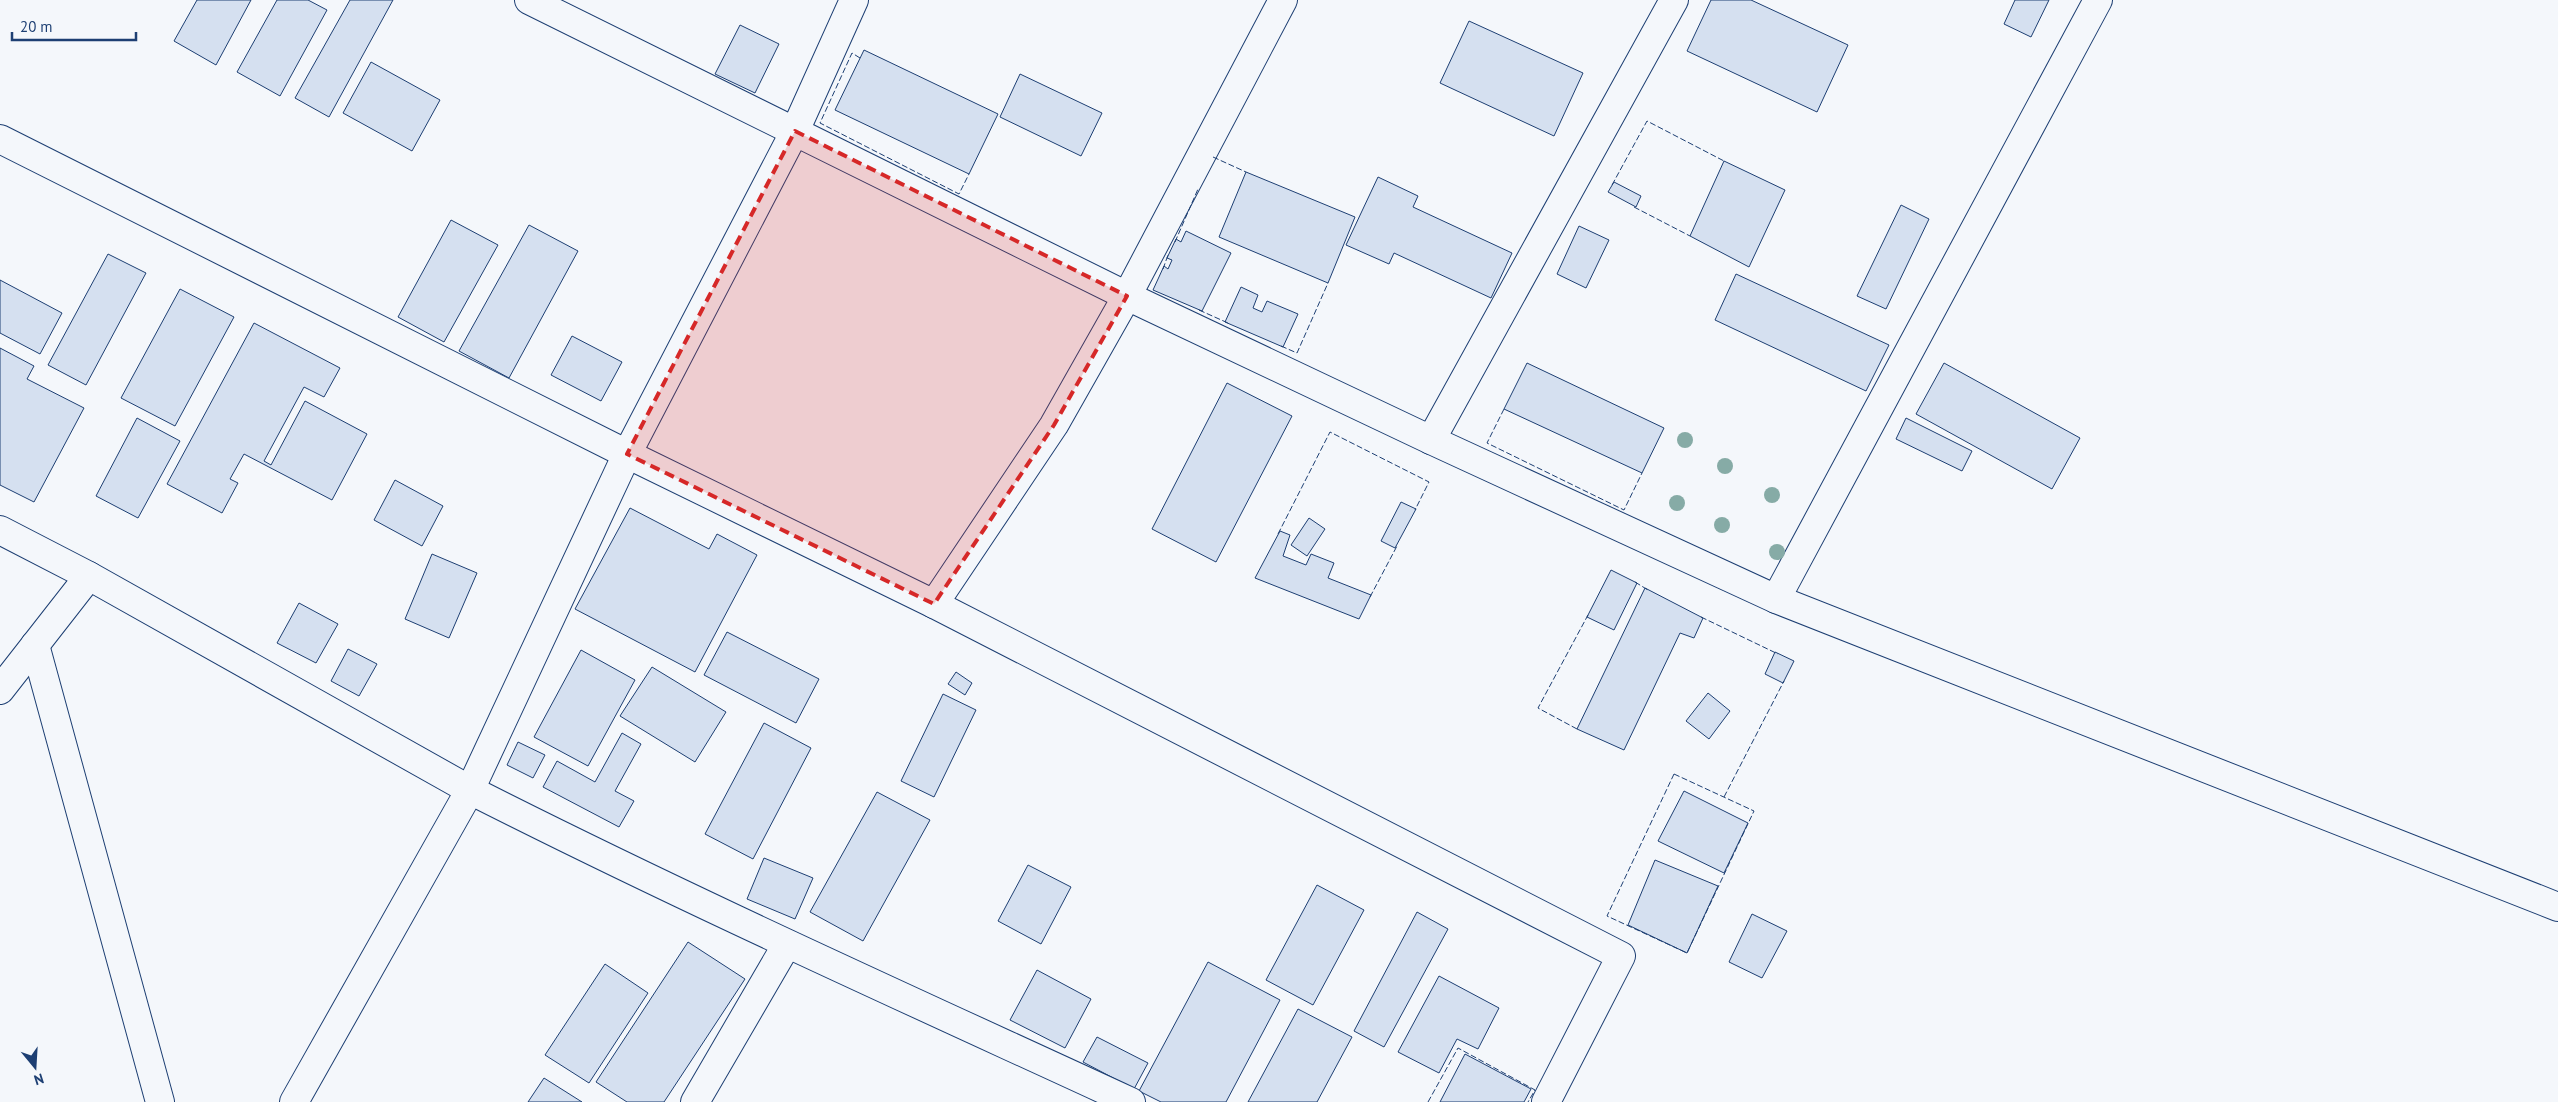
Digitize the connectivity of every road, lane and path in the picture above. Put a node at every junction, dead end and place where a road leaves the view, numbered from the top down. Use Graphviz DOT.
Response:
graph roads {
  1 [pos="529,0"];
  2 [pos="854,0"];
  3 [pos="1283,0"];
  4 [pos="1674,0"];
  5 [pos="2098,0"];
  6 [pos="795,130"];
  7 [pos="0,139"];
  8 [pos="1127,296"];
  9 [pos="1431,440"];
  10 [pos="627,454"];
  11 [pos="0,530"];
  12 [pos="89,576"];
  13 [pos="1776,599"];
  14 [pos="934,604"];
  15 [pos="35,645"];
  16 [pos="0,690"];
  17 [pos="470,790"];
  18 [pos="2558,907"];
  19 [pos="786,944"];
  20 [pos="160,1102"];
  21 [pos="294,1102"];
  22 [pos="695,1102"];
  23 [pos="1131,1102"];
  24 [pos="1546,1102"];
  1 -- 6 [label="street"];
  2 -- 6 [label="street"];
  3 -- 8 [label="street"];
  4 -- 9 [label="street"];
  5 -- 13 [label="street"];
  6 -- 8 [label="street"];
  6 -- 10 [label="street"];
  7 -- 10 [label="street"];
  8 -- 9 [label="street"];
  8 -- 14 [label="street"];
  9 -- 13 [label="street"];
  10 -- 14 [label="street"];
  10 -- 17 [label="street"];
  11 -- 12 [label="street"];
  12 -- 15 [label="street"];
  12 -- 17 [label="street"];
  13 -- 18 [label="street"];
  14 -- 24 [label="street"];
  15 -- 16 [label="street"];
  15 -- 20 [label="street"];
  17 -- 19 [label="street"];
  17 -- 21 [label="street"];
  19 -- 22 [label="street"];
  19 -- 23 [label="street"];
}
